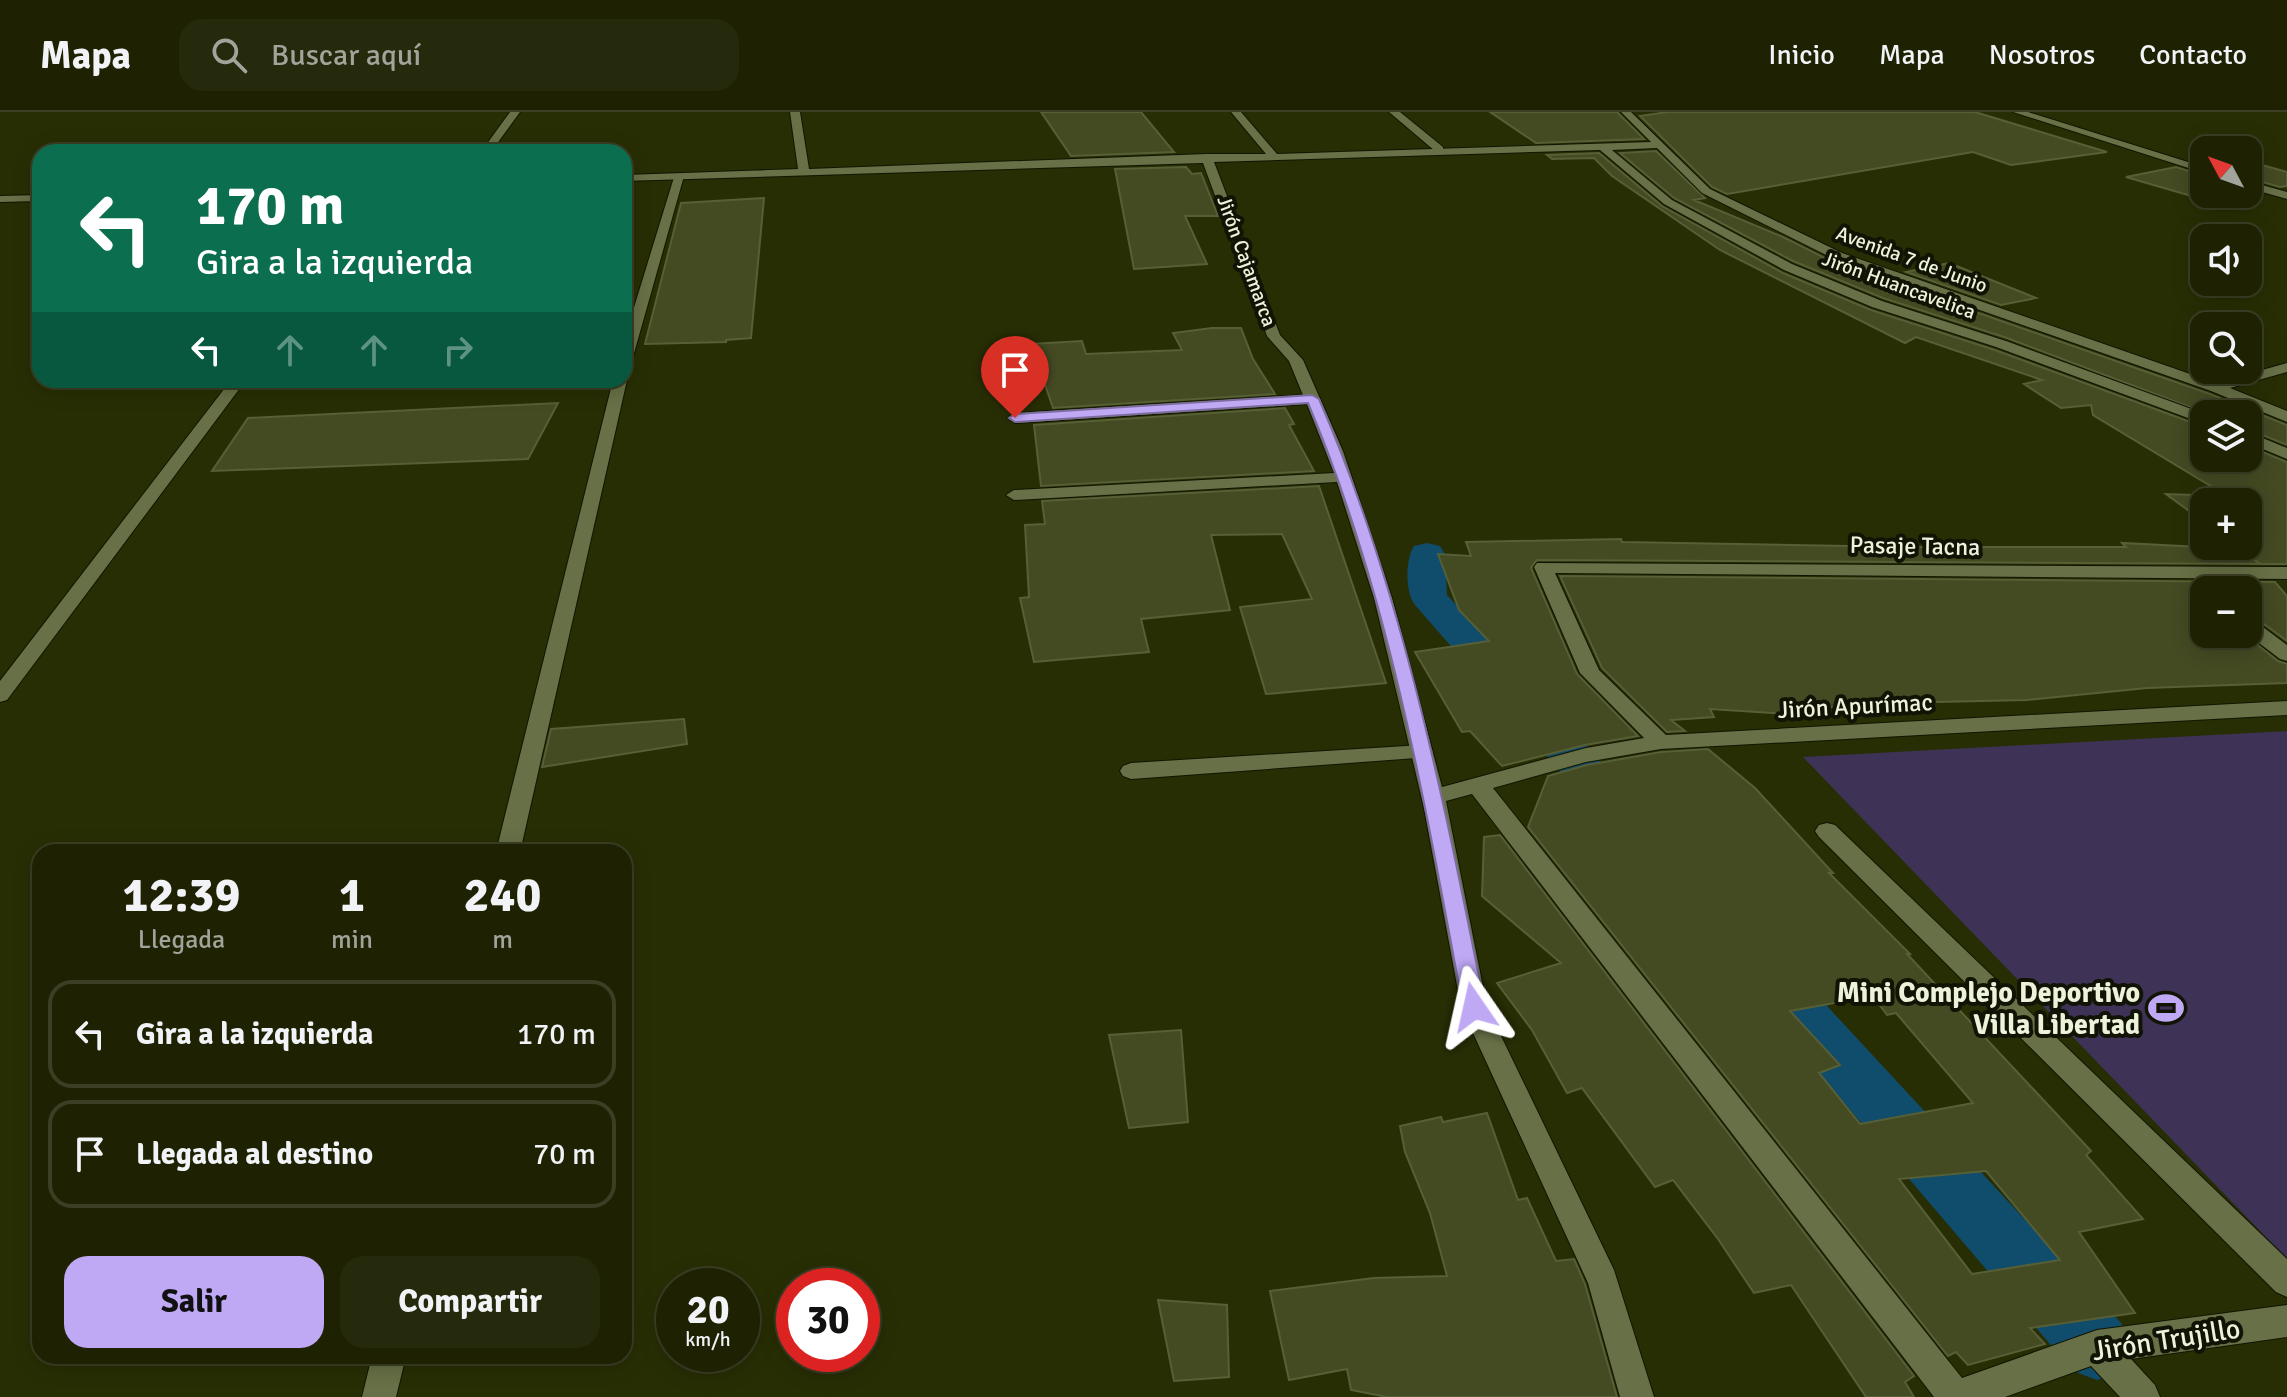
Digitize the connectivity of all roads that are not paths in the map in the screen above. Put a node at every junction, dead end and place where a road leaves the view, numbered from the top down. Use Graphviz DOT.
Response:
graph roads {
  1 [pos="515,112"];
  2 [pos="795,112"];
  3 [pos="1236,112"];
  4 [pos="1394,112"];
  5 [pos="1626,112"];
  6 [pos="2018,112"];
  7 [pos="492,144"];
  8 [pos="1658,145"];
  9 [pos="1602,146"];
  10 [pos="1439,149"];
  11 [pos="1272,155"];
  12 [pos="1206,157"];
  13 [pos="2190,166"];
  14 [pos="804,171"];
  15 [pos="679,176"];
  16 [pos="632,178"];
  17 [pos="2262,188"];
  18 [pos="2287,196"];
  19 [pos="32,198"];
  20 [pos="0,199"];
  21 [pos="632,337"];
  22 [pos="2287,367"];
  23 [pos="233,388"];
  24 [pos="618,388"];
  25 [pos="2216,388"];
  26 [pos="1312,399"];
  27 [pos="2190,414"];
  28 [pos="2287,417"];
  29 [pos="1015,418"];
  30 [pos="2262,443"];
  31 [pos="2287,454"];
  32 [pos="1343,477"];
  33 [pos="1014,495"];
  34 [pos="2178,572"];
  35 [pos="2287,573"];
  36 [pos="2190,581"];
  37 [pos="2262,636"];
  38 [pos="2287,655"];
  39 [pos="0,695"];
  40 [pos="2287,708"];
  41 [pos="1661,742"];
  42 [pos="1422,752"];
  43 [pos="1131,771"];
  44 [pos="1477,784"];
  45 [pos="1433,797"];
  46 [pos="1827,831"];
  47 [pos="510,844"];
  48 [pos="2287,1281"];
  49 [pos="2287,1321"];
  50 [pos="2097,1347"];
  51 [pos="387,1364"];
  52 [pos="379,1397"];
  53 [pos="1637,1397"];
  54 [pos="1956,1397"];
  55 [pos="2143,1397"];
  1 -- 7 [label="street"];
  2 -- 14 [label="street"];
  3 -- 11 [label="street"];
  4 -- 10 [label="street"];
  5 -- 8 [label="street, Avenida 7 de Junio"];
  6 -- 13 [label="street"];
  8 -- 9 [label="street"];
  8 -- 25 [label="street, Avenida 7 de Junio"];
  9 -- 10 [label="street"];
  9 -- 27 [label="street, Jirón Huancavelica"];
  10 -- 11 [label="street"];
  11 -- 12 [label="street"];
  12 -- 14 [label="street"];
  12 -- 26 [label="street, Jirón Cajamarca"];
  14 -- 15 [label="street"];
  15 -- 16 [label="street"];
  15 -- 21 [label="street"];
  17 -- 18 [label="street"];
  19 -- 20 [label="street"];
  22 -- 25 [label="street"];
  23 -- 39 [label="street"];
  24 -- 47 [label="street"];
  25 -- 28 [label="street, Avenida 7 de Junio"];
  26 -- 29 [label="street"];
  26 -- 32 [label="street, Jirón Cajamarca"];
  30 -- 31 [label="street"];
  32 -- 33 [label="street"];
  32 -- 42 [label="street, Jirón Cajamarca"];
  34 -- 35 [label="street, Pasaje Tacna"];
  34 -- 36 [label="street"];
  34 -- 41 [label="street, Pasaje Tacna"];
  37 -- 38 [label="street"];
  40 -- 41 [label="street, Jirón Apurímac"];
  41 -- 44 [label="street, Jirón Apurímac"];
  42 -- 43 [label="street"];
  42 -- 45 [label="street, Jirón Cajamarca"];
  44 -- 45 [label="street, Jirón Apurímac"];
  44 -- 54 [label="street"];
  45 -- 53 [label="street, Jirón Cajamarca"];
  46 -- 48 [label="street"];
  49 -- 50 [label="street, Jirón Trujillo"];
  50 -- 54 [label="street, Jirón Trujillo"];
  50 -- 55 [label="street"];
  51 -- 52 [label="street"];
}
